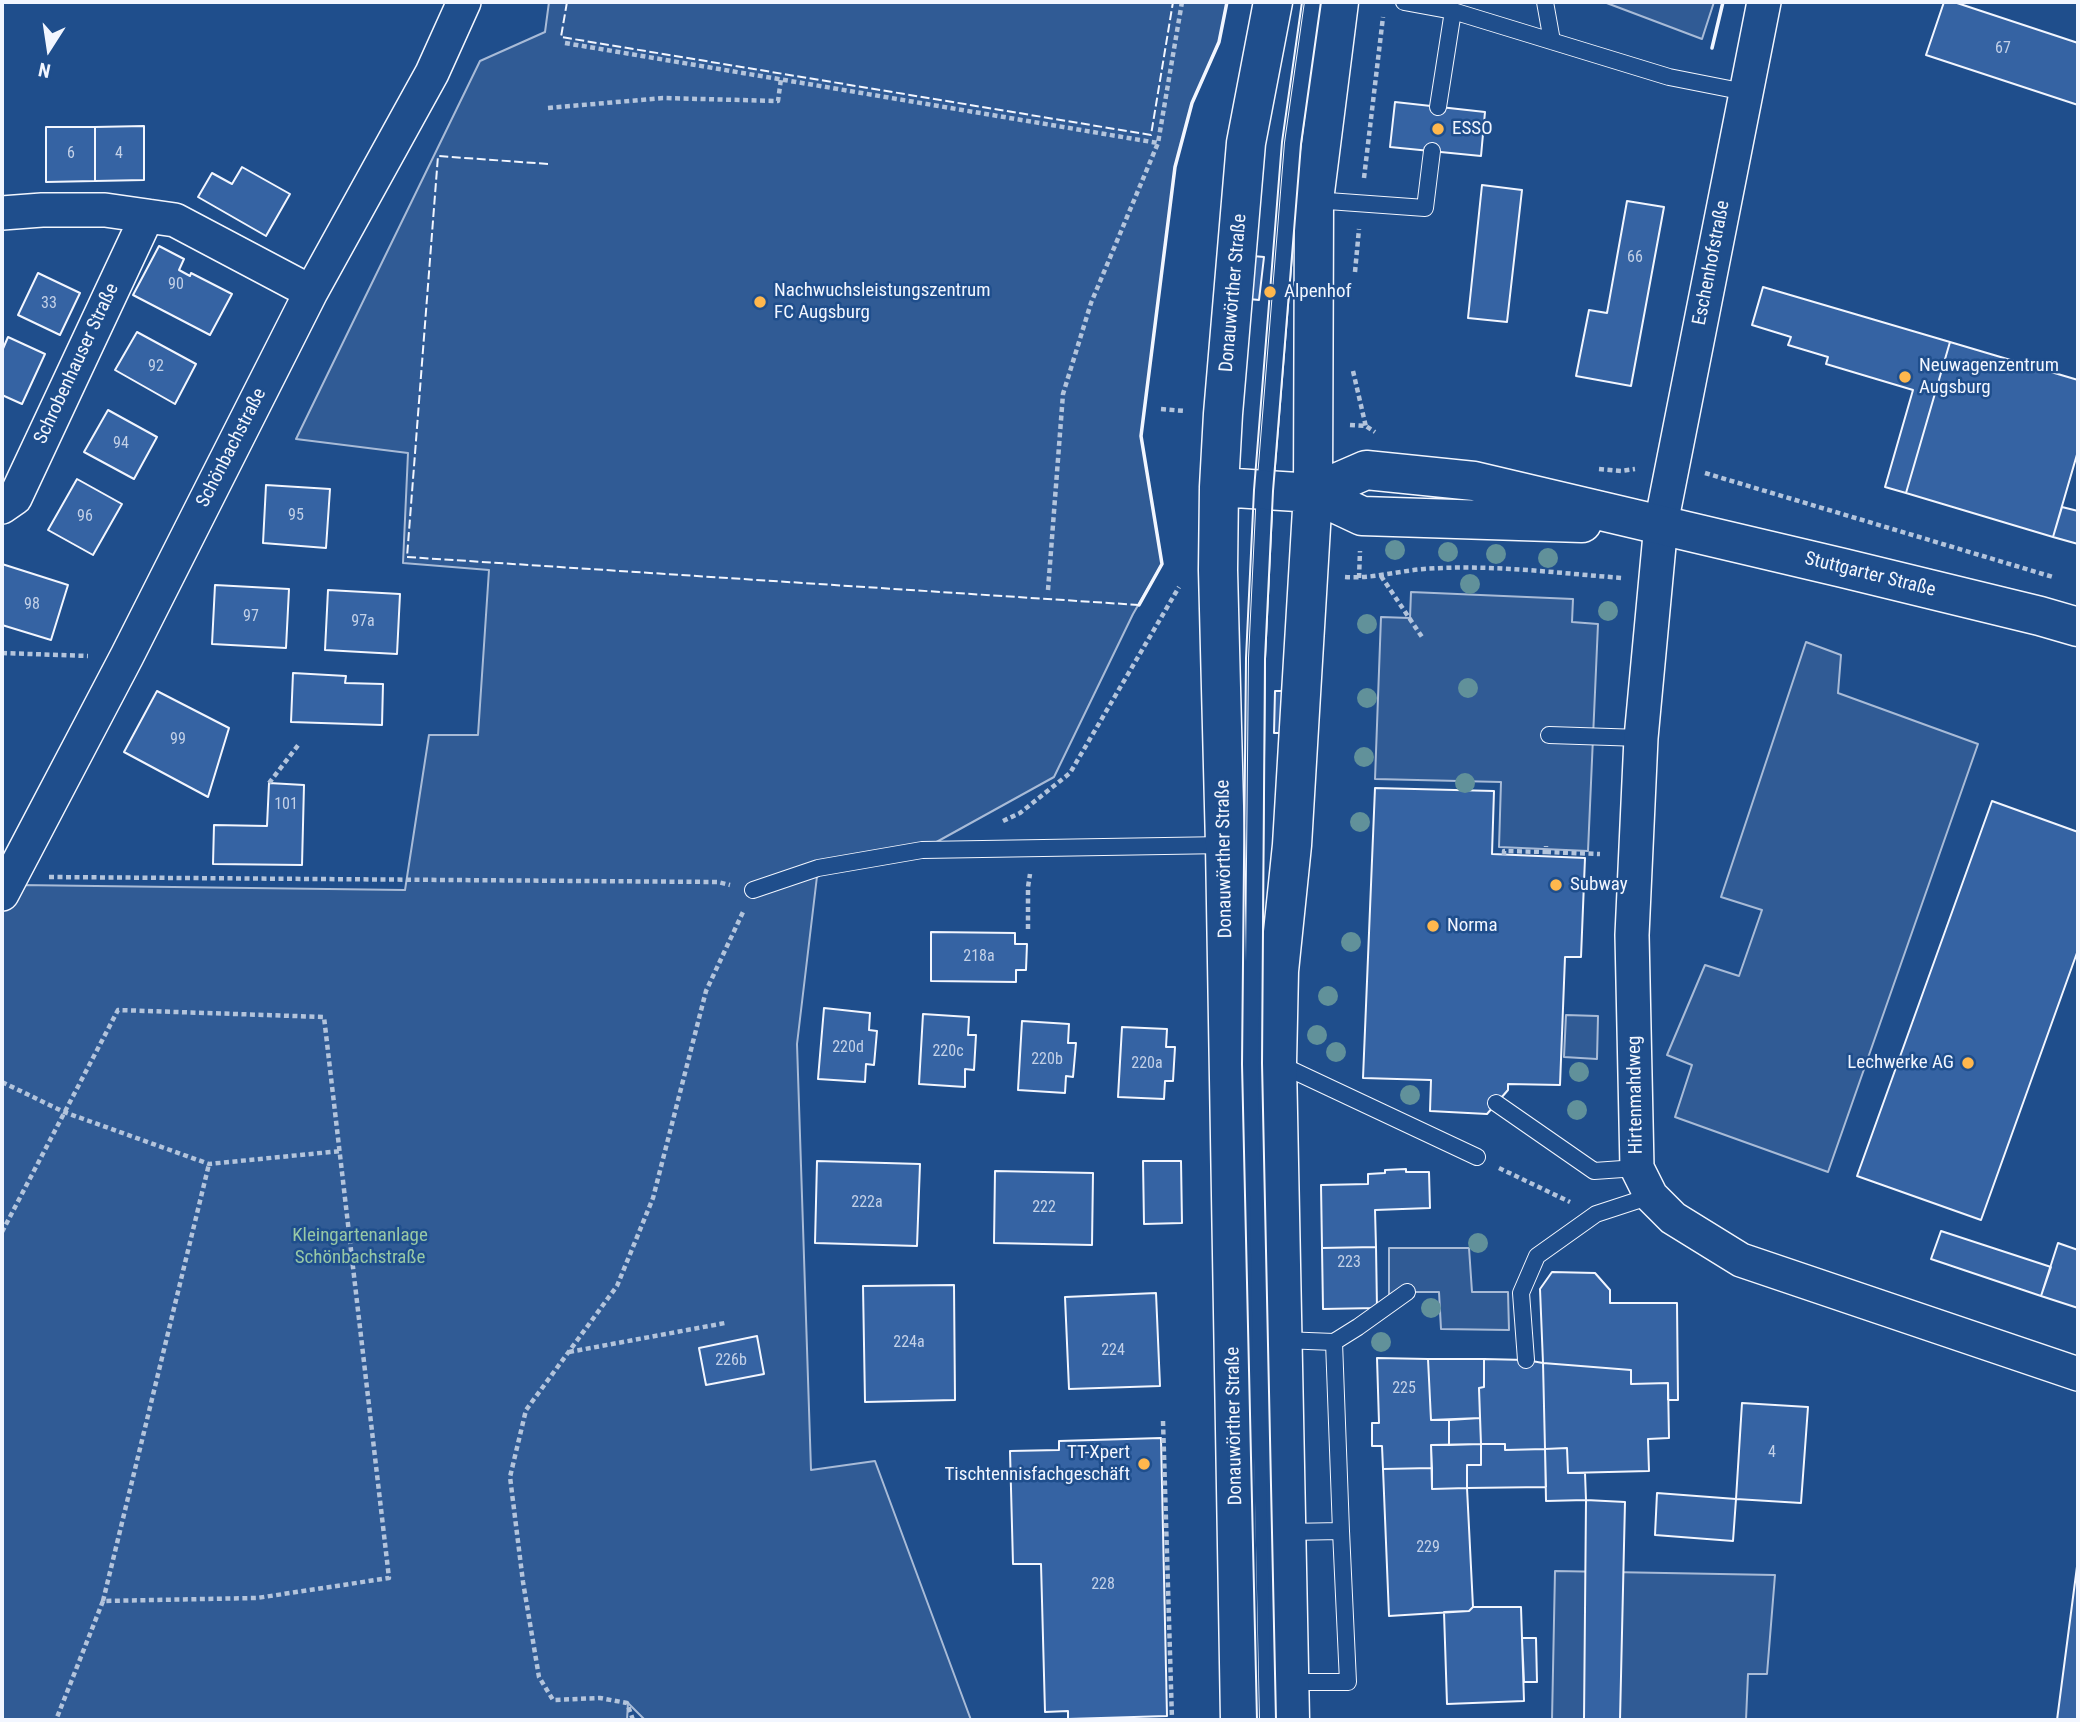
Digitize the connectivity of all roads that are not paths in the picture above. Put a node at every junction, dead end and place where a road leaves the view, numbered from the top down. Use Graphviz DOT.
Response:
graph roads {
  1 [pos="464,2"];
  2 [pos="1273,2"];
  3 [pos="1313,2"];
  4 [pos="1339,2"];
  5 [pos="1404,2"];
  6 [pos="1545,2"];
  7 [pos="1764,2"];
  8 [pos="1453,11"];
  9 [pos="1552,41"];
  10 [pos="1745,92"];
  11 [pos="1438,107"];
  12 [pos="1432,151"];
  13 [pos="1314,200"];
  14 [pos="2,213"];
  15 [pos="147,216"];
  16 [pos="311,292"];
  17 [pos="1219,487"];
  18 [pos="1265,490"];
  19 [pos="1313,494"];
  20 [pos="2,507"];
  21 [pos="1661,524"];
  22 [pos="2078,627"];
  23 [pos="1549,735"];
  24 [pos="1640,738"];
  25 [pos="1225,845"];
  26 [pos="5,882"];
  27 [pos="753,890"];
  28 [pos="1278,1063"];
  29 [pos="1496,1102"];
  30 [pos="1477,1157"];
  31 [pos="1644,1182"];
  32 [pos="1407,1292"];
  33 [pos="1283,1340"];
  34 [pos="1334,1342"];
  35 [pos="1526,1360"];
  36 [pos="2078,1374"];
  37 [pos="1341,1531"];
  38 [pos="1287,1532"];
  39 [pos="1289,1682"];
  40 [pos="1240,1720"];
  41 [pos="1268,1720"];
  42 [pos="1290,1720"];
  1 -- 16 [label="street, Schönbachstraße"];
  2 -- 17 [label="main road, Donauwörther Straße"];
  3 -- 18 [label="lane"];
  4 -- 13 [label="main road"];
  5 -- 8 [label="lane"];
  6 -- 9 [label="lane"];
  7 -- 10 [label="street, Eschenhofstraße"];
  8 -- 9 [label="lane"];
  8 -- 11 [label="lane"];
  9 -- 10 [label="lane"];
  10 -- 21 [label="street, Eschenhofstraße"];
  12 -- 13 [label="lane"];
  13 -- 19 [label="main road"];
  14 -- 15 [label="street"];
  15 -- 16 [label="street"];
  15 -- 20 [label="street, Schrobenhauser Straße"];
  16 -- 26 [label="street, Schönbachstraße"];
  17 -- 18 [label="main road, Stuttgarter Straße"];
  17 -- 25 [label="main road, Donauwörther Straße"];
  18 -- 19 [label="main road, Stuttgarter Straße"];
  18 -- 41 [label="lane"];
  19 -- 21 [label="main road, Stuttgarter Straße"];
  19 -- 21 [label="main road, Stuttgarter Straße"];
  19 -- 28 [label="main road"];
  21 -- 22 [label="main road, Stuttgarter Straße"];
  21 -- 24 [label="street, Hirtenmahdweg"];
  23 -- 24 [label="lane"];
  24 -- 31 [label="street, Hirtenmahdweg"];
  25 -- 27 [label="lane"];
  25 -- 40 [label="main road, Donauwörther Straße"];
  28 -- 30 [label="lane"];
  28 -- 33 [label="main road"];
  29 -- 31 [label="lane"];
  31 -- 35 [label="lane"];
  31 -- 36 [label="street"];
  32 -- 34 [label="lane"];
  33 -- 34 [label="lane"];
  33 -- 38 [label="main road"];
  34 -- 37 [label="lane"];
  37 -- 38 [label="lane"];
  37 -- 39 [label="lane"];
  38 -- 39 [label="main road"];
  39 -- 42 [label="main road"];
}
